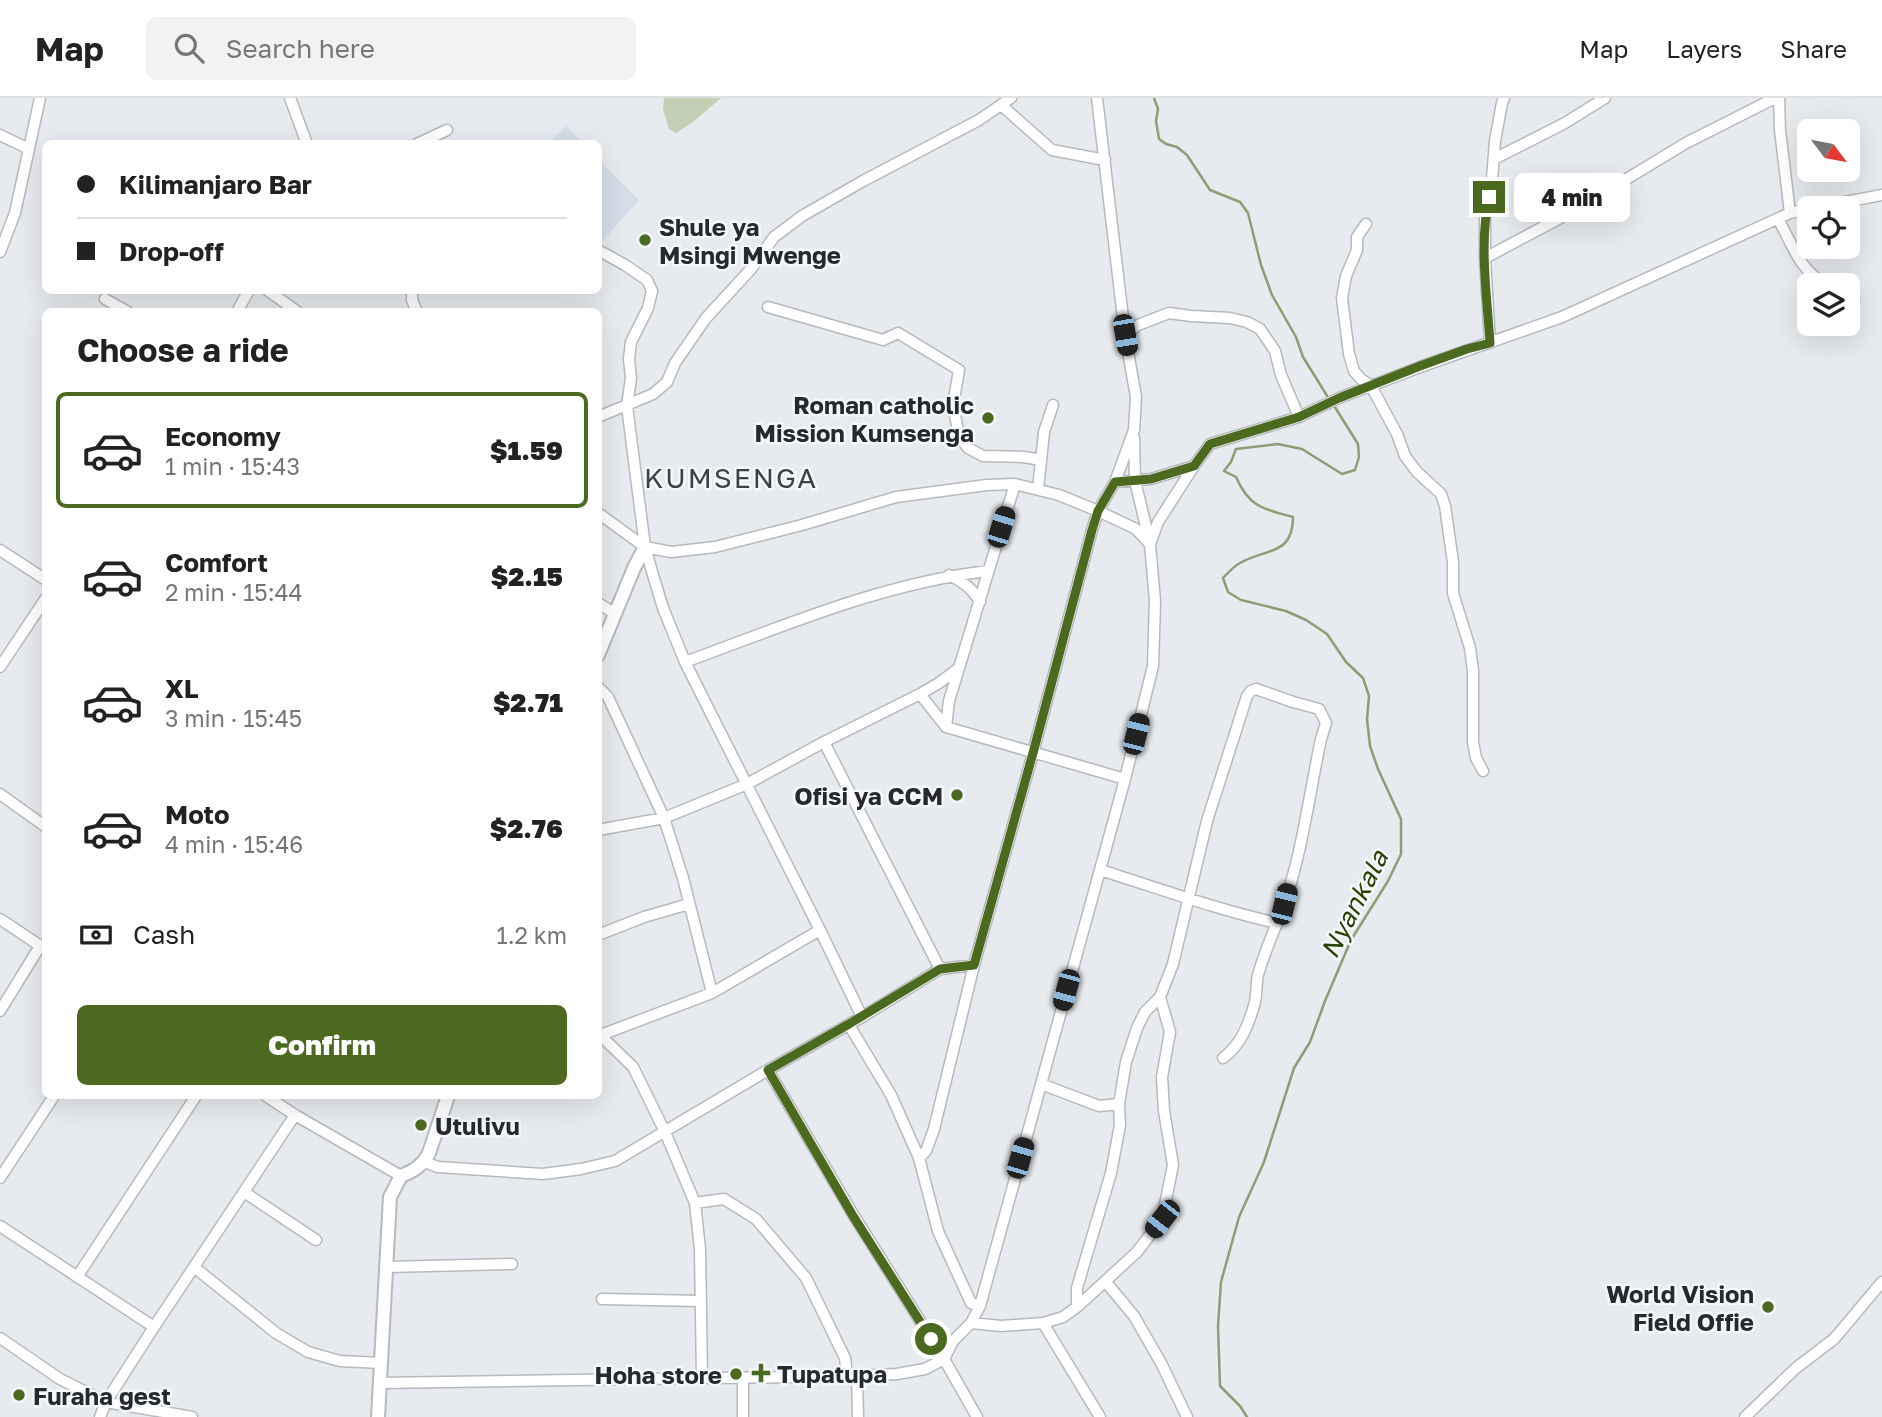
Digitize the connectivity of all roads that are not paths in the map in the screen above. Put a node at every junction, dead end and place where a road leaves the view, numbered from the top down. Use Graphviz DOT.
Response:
graph roads {
  1 [pos="40,98"];
  2 [pos="290,98"];
  3 [pos="1012,98"];
  4 [pos="1097,98"];
  5 [pos="1504,98"];
  6 [pos="1605,98"];
  7 [pos="1777,98"];
  8 [pos="1001,105"];
  9 [pos="447,130"];
  10 [pos="0,135"];
  11 [pos="306,140"];
  12 [pos="426,140"];
  13 [pos="29,149"];
  14 [pos="1494,159"];
  15 [pos="1105,160"];
  16 [pos="1882,195"];
  17 [pos="1860,199"];
  18 [pos="1797,212"];
  19 [pos="1790,213"];
  20 [pos="1778,219"];
  21 [pos="1366,224"];
  22 [pos="1,246"];
  23 [pos="602,252"];
  24 [pos="1485,258"];
  25 [pos="1810,273"];
  26 [pos="273,294"];
  27 [pos="105,299"];
  28 [pos="768,307"];
  29 [pos="121,308"];
  30 [pos="292,308"];
  31 [pos="1125,335"];
  32 [pos="1490,343"];
  33 [pos="1371,386"];
  34 [pos="1053,405"];
  35 [pos="627,406"];
  36 [pos="602,415"];
  37 [pos="1299,417"];
  38 [pos="1133,430"];
  39 [pos="1041,460"];
  40 [pos="1194,466"];
  41 [pos="1135,481"];
  42 [pos="1115,482"];
  43 [pos="1014,484"];
  44 [pos="1038,489"];
  45 [pos="1098,511"];
  46 [pos="602,516"];
  47 [pos="1150,544"];
  48 [pos="645,547"];
  49 [pos="0,550"];
  50 [pos="988,571"];
  51 [pos="948,575"];
  52 [pos="42,577"];
  53 [pos="980,602"];
  54 [pos="42,604"];
  55 [pos="602,606"];
  56 [pos="614,614"];
  57 [pos="602,644"];
  58 [pos="685,662"];
  59 [pos="0,667"];
  60 [pos="959,668"];
  61 [pos="602,691"];
  62 [pos="920,694"];
  63 [pos="946,727"];
  64 [pos="824,742"];
  65 [pos="1033,753"];
  66 [pos="1483,771"];
  67 [pos="1125,779"];
  68 [pos="747,783"];
  69 [pos="0,794"];
  70 [pos="664,818"];
  71 [pos="42,824"];
  72 [pos="602,829"];
  73 [pos="1100,870"];
  74 [pos="1188,898"];
  75 [pos="690,904"];
  76 [pos="0,919"];
  77 [pos="1277,923"];
  78 [pos="820,930"];
  79 [pos="602,934"];
  80 [pos="42,947"];
  81 [pos="42,949"];
  82 [pos="974,965"];
  83 [pos="940,969"];
  84 [pos="712,993"];
  85 [pos="1160,997"];
  86 [pos="0,1011"];
  87 [pos="862,1017"];
  88 [pos="849,1024"];
  89 [pos="602,1035"];
  90 [pos="602,1038"];
  91 [pos="1223,1058"];
  92 [pos="768,1070"];
  93 [pos="1041,1084"];
  94 [pos="52,1099"];
  95 [pos="194,1099"];
  96 [pos="271,1099"];
  97 [pos="447,1099"];
  98 [pos="1119,1104"];
  99 [pos="295,1115"];
  100 [pos="665,1132"];
  101 [pos="919,1158"];
  102 [pos="425,1162"];
  103 [pos="401,1176"];
  104 [pos="0,1178"];
  105 [pos="244,1192"];
  106 [pos="695,1203"];
  107 [pos="0,1226"];
  108 [pos="316,1240"];
  109 [pos="512,1264"];
  110 [pos="386,1266"];
  111 [pos="194,1267"];
  112 [pos="77,1277"];
  113 [pos="1105,1281"];
  114 [pos="1882,1282"];
  115 [pos="602,1299"];
  116 [pos="701,1301"];
  117 [pos="980,1306"];
  118 [pos="1077,1307"];
  119 [pos="971,1323"];
  120 [pos="1043,1324"];
  121 [pos="154,1327"];
  122 [pos="0,1338"];
  123 [pos="944,1359"];
  124 [pos="381,1363"];
  125 [pos="852,1376"];
  126 [pos="702,1378"];
  127 [pos="743,1378"];
  128 [pos="380,1384"];
  129 [pos="106,1402"];
  130 [pos="100,1417"];
  131 [pos="192,1417"];
  132 [pos="378,1417"];
  133 [pos="743,1417"];
  134 [pos="858,1417"];
  135 [pos="978,1417"];
  136 [pos="1100,1417"];
  137 [pos="1187,1417"];
  138 [pos="1745,1417"];
  1 -- 13 [label="street"];
  2 -- 11 [label="street"];
  3 -- 8 [label="street"];
  4 -- 15 [label="street"];
  5 -- 14 [label="street"];
  6 -- 14 [label="street"];
  7 -- 19 [label="street"];
  7 -- 24 [label="street"];
  8 -- 15 [label="street"];
  8 -- 35 [label="street"];
  9 -- 12 [label="street"];
  10 -- 13 [label="street"];
  13 -- 22 [label="street"];
  14 -- 24 [label="street"];
  15 -- 31 [label="street"];
  16 -- 17 [label="street"];
  18 -- 19 [label="street"];
  19 -- 20 [label="street"];
  20 -- 25 [label="street"];
  20 -- 32 [label="street"];
  21 -- 33 [label="street"];
  23 -- 35 [label="street"];
  24 -- 32 [label="street"];
  26 -- 30 [label="street"];
  27 -- 29 [label="street"];
  28 -- 39 [label="street"];
  31 -- 37 [label="street"];
  31 -- 38 [label="street"];
  32 -- 33 [label="street"];
  33 -- 37 [label="street"];
  33 -- 66 [label="street"];
  34 -- 39 [label="street"];
  35 -- 36 [label="street"];
  35 -- 48 [label="street"];
  37 -- 40 [label="street"];
  38 -- 41 [label="street"];
  38 -- 42 [label="street"];
  39 -- 44 [label="street"];
  40 -- 41 [label="street"];
  40 -- 47 [label="street"];
  41 -- 42 [label="street"];
  41 -- 47 [label="street"];
  42 -- 45 [label="street"];
  43 -- 44 [label="street"];
  43 -- 48 [label="street"];
  43 -- 50 [label="street"];
  44 -- 45 [label="street"];
  45 -- 47 [label="street"];
  45 -- 65 [label="street"];
  46 -- 48 [label="street"];
  47 -- 67 [label="street"];
  48 -- 56 [label="street"];
  48 -- 58 [label="street"];
  49 -- 52 [label="street"];
  50 -- 51 [label="street"];
  50 -- 53 [label="street"];
  51 -- 53 [label="street"];
  51 -- 58 [label="street"];
  53 -- 60 [label="street"];
  54 -- 59 [label="street"];
  55 -- 56 [label="street"];
  56 -- 57 [label="street"];
  58 -- 68 [label="street"];
  60 -- 62 [label="street"];
  60 -- 63 [label="street"];
  61 -- 70 [label="street"];
  62 -- 63 [label="street"];
  62 -- 64 [label="street"];
  63 -- 65 [label="street"];
  64 -- 68 [label="street"];
  64 -- 83 [label="street"];
  65 -- 67 [label="street"];
  65 -- 82 [label="street"];
  67 -- 73 [label="street"];
  68 -- 70 [label="street"];
  68 -- 78 [label="street"];
  69 -- 71 [label="street"];
  70 -- 72 [label="street"];
  70 -- 75 [label="street"];
  73 -- 74 [label="street"];
  73 -- 93 [label="street"];
  74 -- 77 [label="street"];
  74 -- 77 [label="street"];
  74 -- 85 [label="street"];
  75 -- 79 [label="street"];
  75 -- 84 [label="street"];
  76 -- 80 [label="street"];
  77 -- 91 [label="street"];
  78 -- 84 [label="street"];
  78 -- 87 [label="street"];
  81 -- 86 [label="street"];
  82 -- 83 [label="street"];
  82 -- 101 [label="street"];
  83 -- 87 [label="street"];
  84 -- 89 [label="street"];
  85 -- 98 [label="street"];
  85 -- 113 [label="street"];
  87 -- 88 [label="street"];
  88 -- 92 [label="street"];
  88 -- 101 [label="street"];
  90 -- 100 [label="street"];
  92 -- 100 [label="street"];
  92 -- 123 [label="street"];
  93 -- 98 [label="street"];
  93 -- 117 [label="street"];
  94 -- 104 [label="street"];
  95 -- 112 [label="street"];
  96 -- 99 [label="street"];
  97 -- 102 [label="street"];
  98 -- 118 [label="street"];
  99 -- 103 [label="street"];
  99 -- 105 [label="street"];
  100 -- 102 [label="street"];
  100 -- 106 [label="street"];
  101 -- 117 [label="street"];
  102 -- 103 [label="street"];
  103 -- 110 [label="street"];
  105 -- 108 [label="street"];
  105 -- 111 [label="street"];
  106 -- 116 [label="street"];
  106 -- 125 [label="street"];
  107 -- 112 [label="street"];
  109 -- 110 [label="street"];
  110 -- 124 [label="street"];
  111 -- 121 [label="street"];
  111 -- 124 [label="street"];
  112 -- 121 [label="street"];
  113 -- 118 [label="street"];
  113 -- 137 [label="street"];
  114 -- 138 [label="street"];
  115 -- 116 [label="street"];
  116 -- 126 [label="street"];
  117 -- 119 [label="street"];
  118 -- 120 [label="street"];
  119 -- 120 [label="street"];
  119 -- 123 [label="street"];
  120 -- 136 [label="street"];
  121 -- 129 [label="street"];
  122 -- 129 [label="street"];
  123 -- 125 [label="street"];
  123 -- 135 [label="street"];
  124 -- 128 [label="street"];
  125 -- 127 [label="street"];
  125 -- 134 [label="street"];
  126 -- 127 [label="street"];
  126 -- 128 [label="street"];
  127 -- 133 [label="street"];
  128 -- 132 [label="street"];
  129 -- 130 [label="street"];
  129 -- 131 [label="street"];
}
